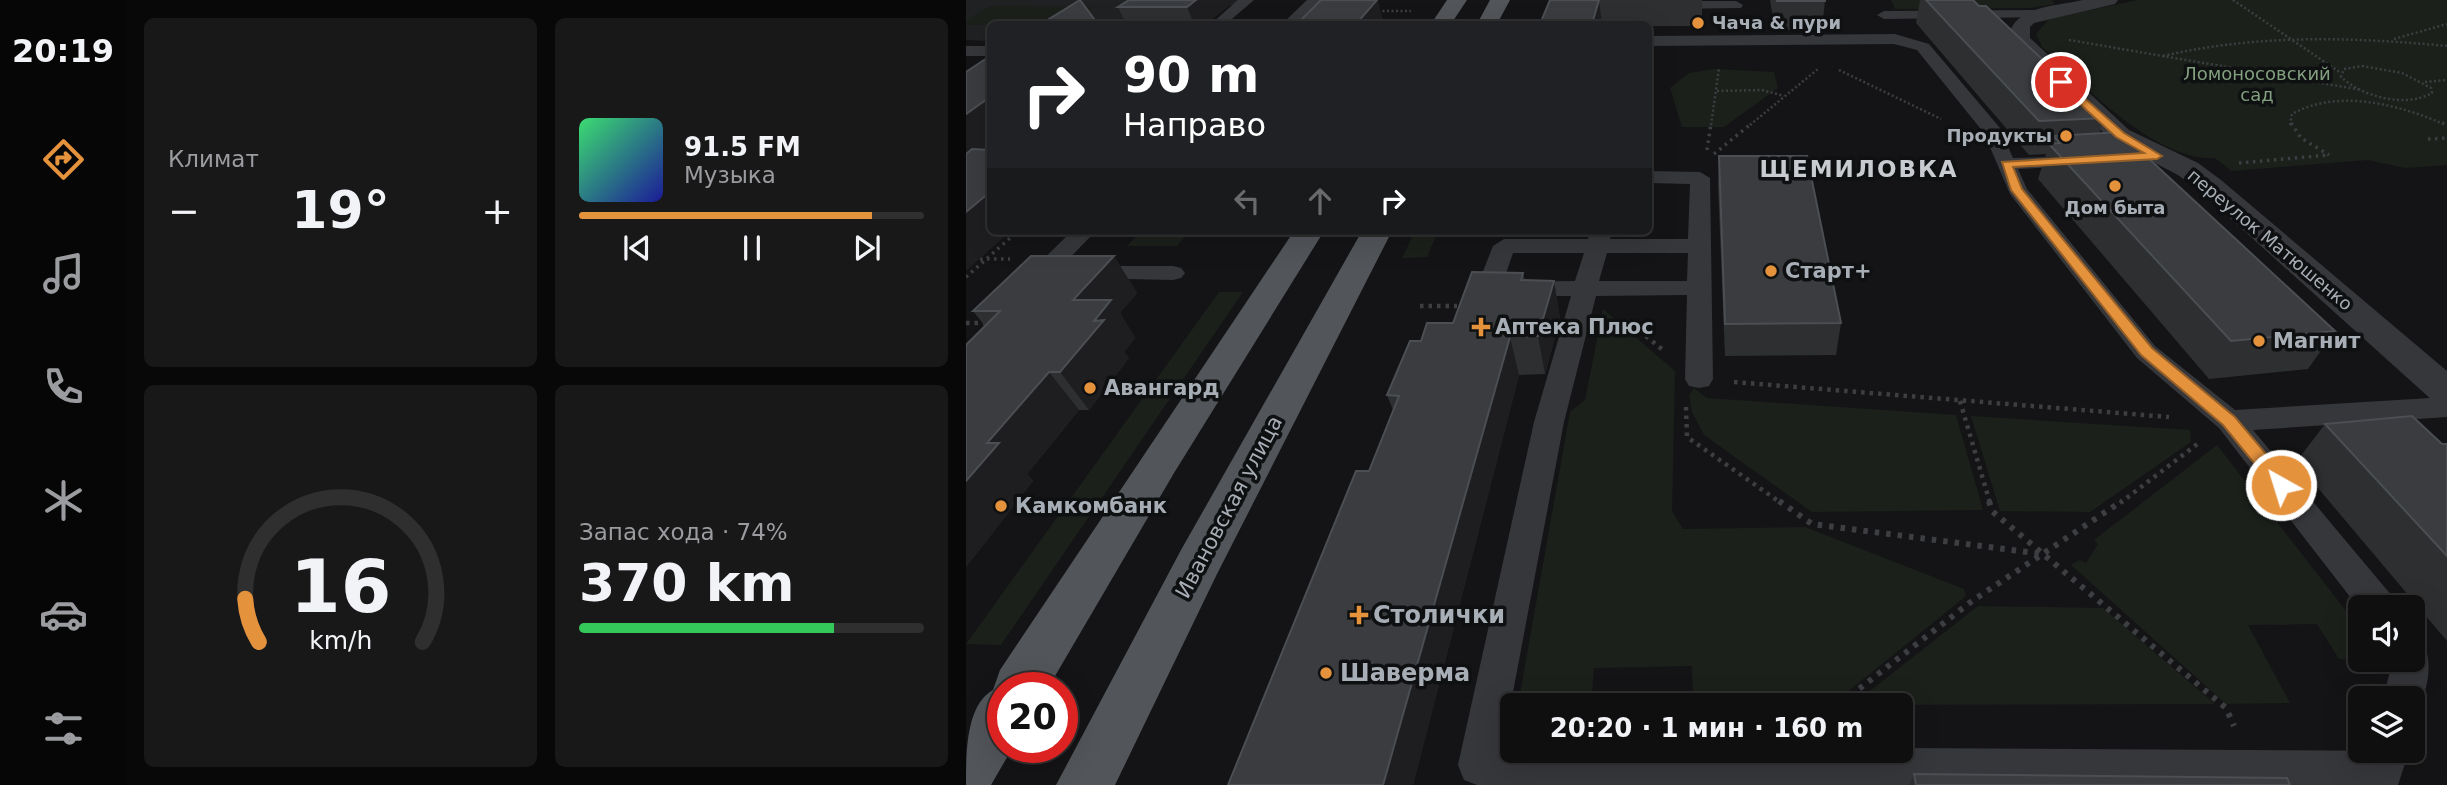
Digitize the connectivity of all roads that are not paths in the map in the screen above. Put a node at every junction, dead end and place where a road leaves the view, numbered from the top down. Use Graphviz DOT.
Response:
graph roads {
  1 [pos="1247,0"];
  2 [pos="1315,0"];
  3 [pos="1457,0"];
  4 [pos="1500,0"];
  5 [pos="1878,0"];
  6 [pos="2108,0"];
  7 [pos="1655,5"];
  8 [pos="2039,14"];
  9 [pos="1884,15"];
  10 [pos="1222,21"];
  11 [pos="1292,21"];
  12 [pos="1443,21"];
  13 [pos="1490,21"];
  14 [pos="1734,22"];
  15 [pos="1895,39"];
  16 [pos="1652,40"];
  17 [pos="966,51"];
  18 [pos="987,51"];
  19 [pos="2157,156"];
  20 [pos="2006,164"];
  21 [pos="1652,177"];
  22 [pos="1081,235"];
  23 [pos="1306,235"];
  24 [pos="1375,235"];
  25 [pos="1600,238"];
  26 [pos="1700,246"];
  27 [pos="1042,273"];
  28 [pos="1173,274"];
  29 [pos="1587,288"];
  30 [pos="1699,288"];
  31 [pos="978,323"];
  32 [pos="1699,380"];
  33 [pos="2447,392"];
  34 [pos="2447,407"];
  35 [pos="2229,421"];
  36 [pos="2369,595"];
  37 [pos="1029,672"];
  38 [pos="987,739"];
  39 [pos="2387,769"];
  40 [pos="966,773"];
  41 [pos="1764,776"];
  42 [pos="1085,785"];
  1 -- 10 [label="lane"];
  2 -- 11 [label="lane"];
  3 -- 12 [label="main road"];
  4 -- 13 [label="main road"];
  5 -- 9 [label="lane"];
  6 -- 8 [label="street"];
  7 -- 14 [label="lane"];
  8 -- 9 [label="lane"];
  8 -- 19 [label="street, переулок Матюшенко"];
  9 -- 15 [label="lane"];
  14 -- 15 [label="lane"];
  14 -- 16 [label="lane"];
  15 -- 20 [label="lane"];
  17 -- 18 [label="lane"];
  19 -- 20 [label="lane"];
  19 -- 33 [label="street, переулок Матюшенко"];
  20 -- 35 [label="lane"];
  21 -- 26 [label="lane"];
  22 -- 27 [label="lane"];
  23 -- 37 [label="main road"];
  24 -- 42 [label="main road, Ивановская улица"];
  25 -- 26 [label="lane"];
  25 -- 29 [label="lane"];
  25 -- 29 [label="lane"];
  26 -- 30 [label="lane"];
  27 -- 28 [label="lane"];
  27 -- 31 [label="lane"];
  29 -- 30 [label="lane"];
  29 -- 41 [label="lane"];
  30 -- 32 [label="lane"];
  34 -- 35 [label="lane"];
  35 -- 36 [label="lane"];
  38 -- 40 [label="main road"];
  39 -- 41 [label="lane"];
}
